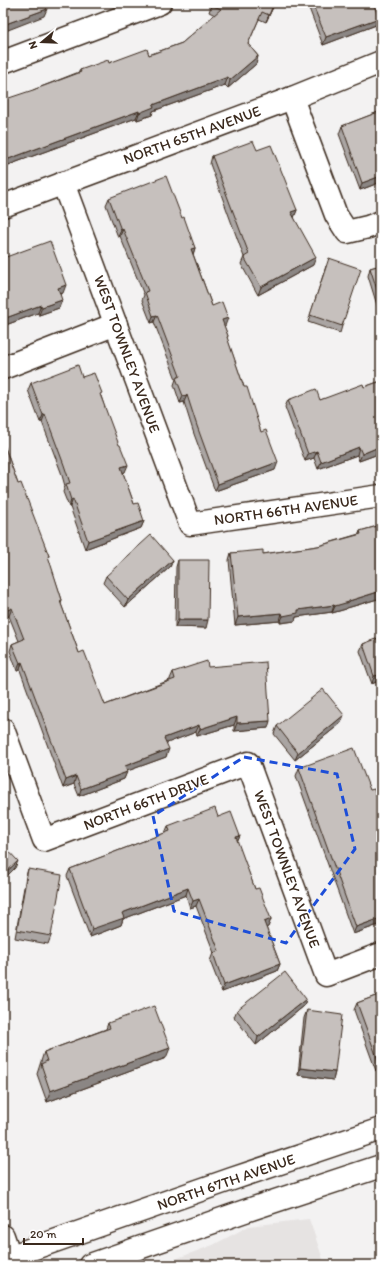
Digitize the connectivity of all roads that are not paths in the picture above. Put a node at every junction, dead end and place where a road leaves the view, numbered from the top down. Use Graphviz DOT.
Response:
graph roads {
  1 [pos="160,3"];
  2 [pos="3,62"];
  3 [pos="381,62"];
  4 [pos="292,98"];
  5 [pos="63,184"];
  6 [pos="3,206"];
  7 [pos="381,222"];
  8 [pos="116,324"];
  9 [pos="3,368"];
  10 [pos="381,496"];
  11 [pos="190,524"];
  12 [pos="3,729"];
  13 [pos="248,763"];
  14 [pos="381,954"];
  15 [pos="381,1129"];
  16 [pos="381,1166"];
  17 [pos="3,1236"];
  18 [pos="9,1260"];
  19 [pos="90,1265"];
  1 -- 2 [label="street"];
  3 -- 4 [label="street, NORTH 65TH AVENUE"];
  4 -- 5 [label="street, NORTH 65TH AVENUE"];
  4 -- 7 [label="street"];
  5 -- 6 [label="street, NORTH 65TH AVENUE"];
  5 -- 8 [label="street, WEST TOWNLEY AVENUE"];
  8 -- 9 [label="street"];
  8 -- 11 [label="street, WEST TOWNLEY AVENUE"];
  10 -- 11 [label="street, NORTH 66TH AVENUE"];
  12 -- 13 [label="street, NORTH 66TH DRIVE"];
  13 -- 14 [label="street, WEST TOWNLEY AVENUE"];
  15 -- 18 [label="street, NORTH 67TH AVENUE"];
  16 -- 19 [label="street"];
  17 -- 18 [label="street"];
}
